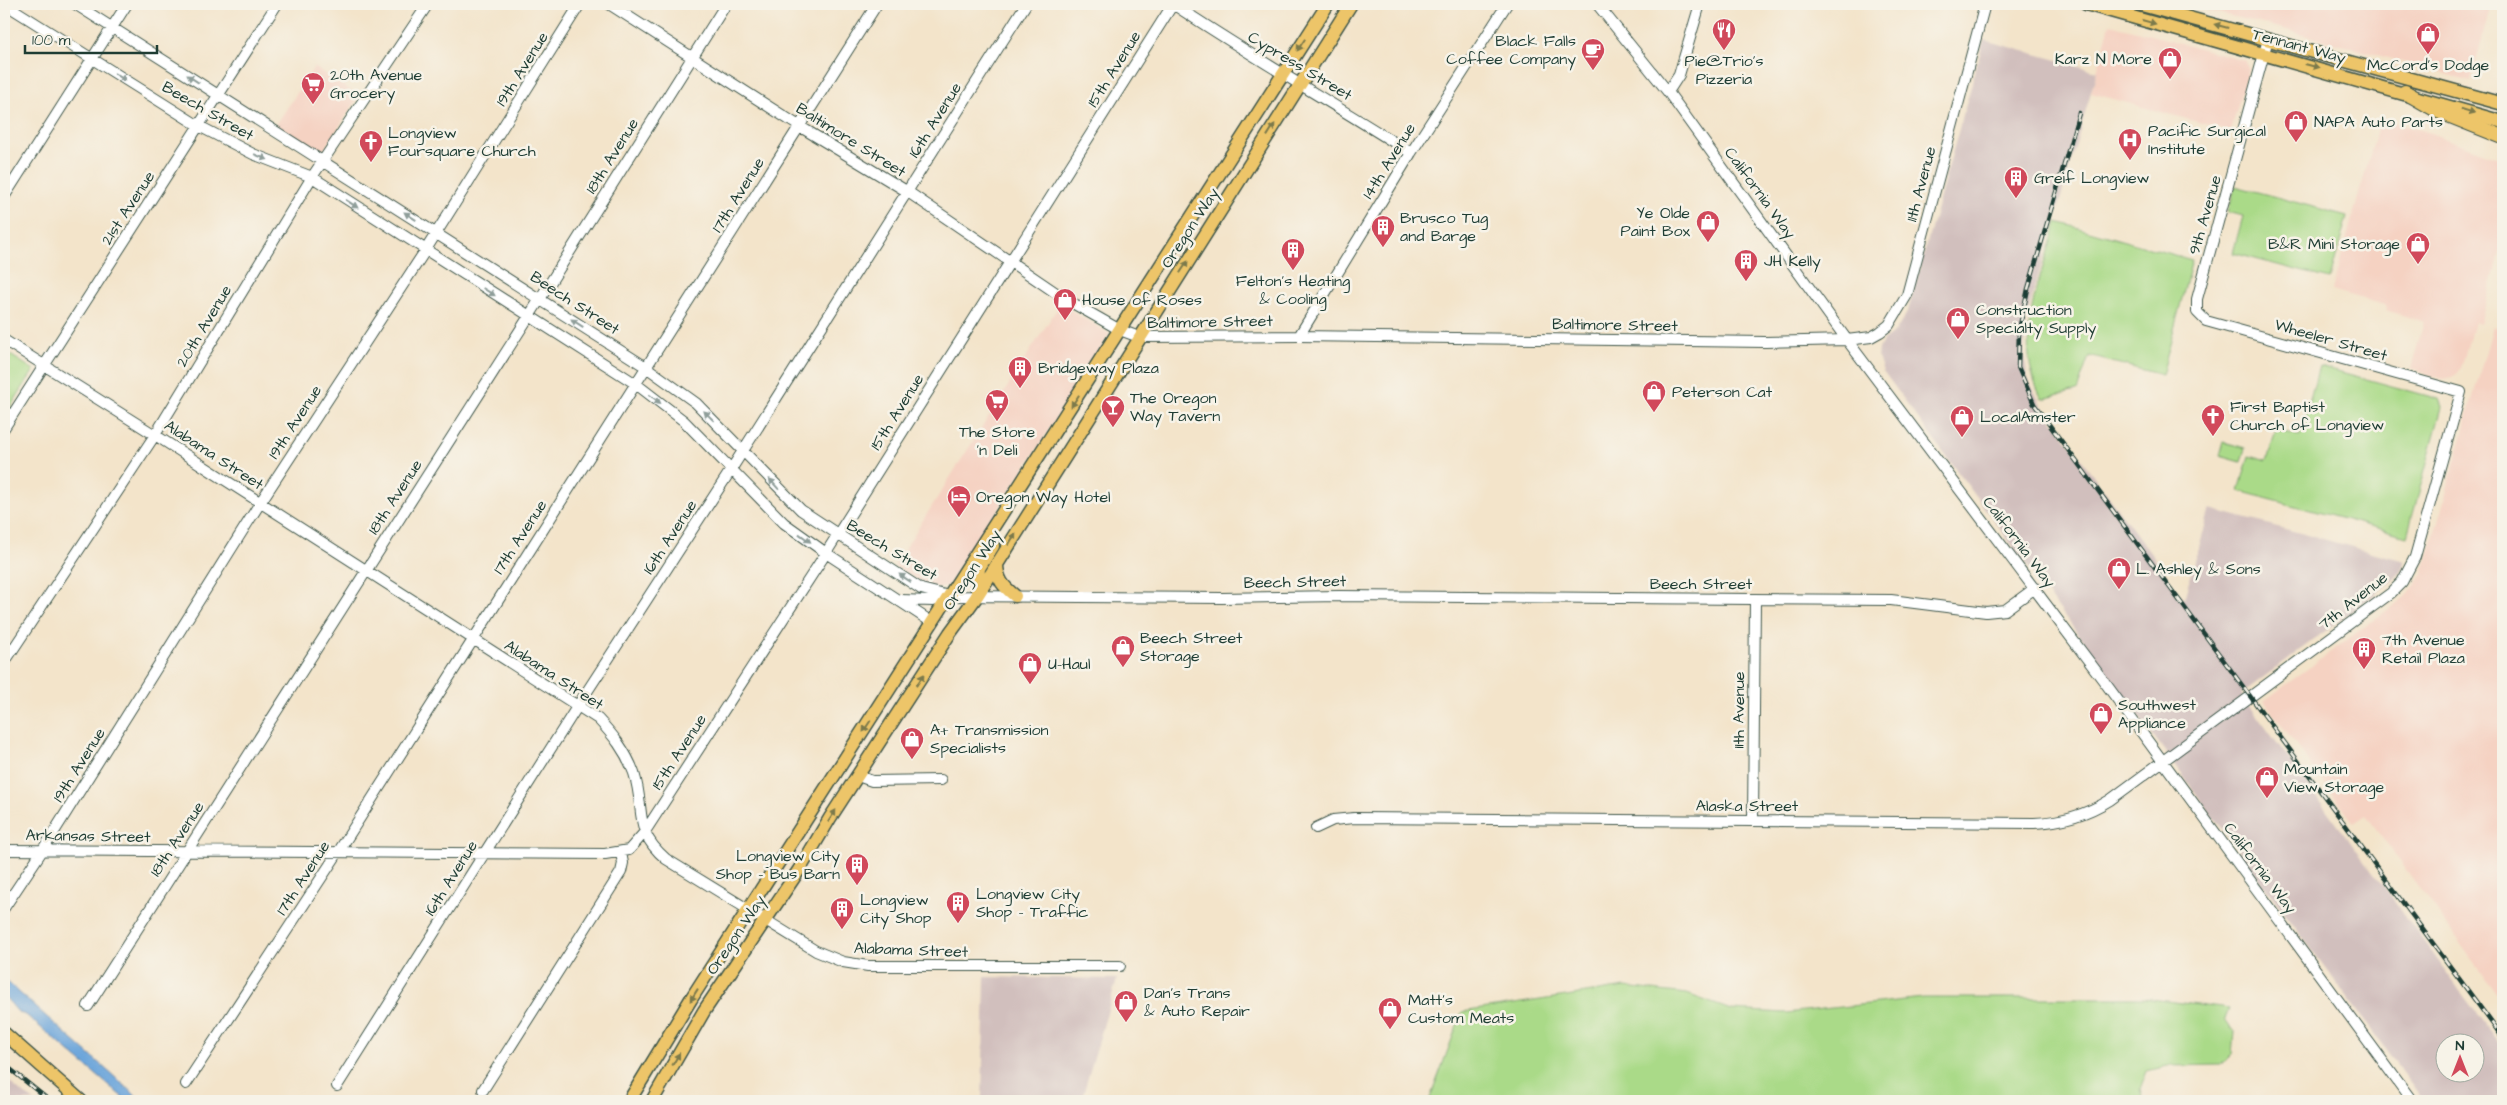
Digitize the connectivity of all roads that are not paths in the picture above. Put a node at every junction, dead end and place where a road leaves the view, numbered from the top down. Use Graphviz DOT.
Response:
graph roads {
  1 [pos="5,4"];
  2 [pos="75,4"];
  3 [pos="127,4"];
  4 [pos="278,4"];
  5 [pos="428,4"];
  6 [pos="580,4"];
  7 [pos="609,4"];
  8 [pos="726,4"];
  9 [pos="877,4"];
  10 [pos="1026,4"];
  11 [pos="1173,4"];
  12 [pos="1328,4"];
  13 [pos="1351,4"];
  14 [pos="1507,4"];
  15 [pos="1598,4"];
  16 [pos="1700,4"];
  17 [pos="1985,4"];
  18 [pos="2086,4"];
  19 [pos="2138,4"];
  20 [pos="112,27"];
  21 [pos="2268,39"];
  22 [pos="2265,53"];
  23 [pos="692,56"];
  24 [pos="91,58"];
  25 [pos="1283,73"];
  26 [pos="1301,83"];
  27 [pos="1668,92"];
  28 [pos="2405,92"];
  29 [pos="219,95"];
  30 [pos="2503,104"];
  31 [pos="2503,122"];
  32 [pos="199,126"];
  33 [pos="799,126"];
  34 [pos="2503,137"];
  35 [pos="1411,153"];
  36 [pos="323,161"];
  37 [pos="312,178"];
  38 [pos="908,192"];
  39 [pos="4,197"];
  40 [pos="436,233"];
  41 [pos="425,251"];
  42 [pos="1009,262"];
  43 [pos="540,299"];
  44 [pos="2197,312"];
  45 [pos="529,317"];
  46 [pos="1120,330"];
  47 [pos="1299,336"];
  48 [pos="1139,337"];
  49 [pos="4,340"];
  50 [pos="1847,340"];
  51 [pos="43,365"];
  52 [pos="646,367"];
  53 [pos="636,384"];
  54 [pos="2460,392"];
  55 [pos="4,428"];
  56 [pos="155,434"];
  57 [pos="744,450"];
  58 [pos="732,469"];
  59 [pos="260,503"];
  60 [pos="990,532"];
  61 [pos="838,535"];
  62 [pos="826,553"];
  63 [pos="997,563"];
  64 [pos="366,571"];
  65 [pos="2034,588"];
  66 [pos="950,596"];
  67 [pos="977,596"];
  68 [pos="1016,596"];
  69 [pos="894,599"];
  70 [pos="1755,599"];
  71 [pos="933,623"];
  72 [pos="472,639"];
  73 [pos="4,663"];
  74 [pos="577,707"];
  75 [pos="2163,763"];
  76 [pos="858,776"];
  77 [pos="942,780"];
  78 [pos="1753,821"];
  79 [pos="1316,828"];
  80 [pos="644,833"];
  81 [pos="4,850"];
  82 [pos="42,851"];
  83 [pos="186,852"];
  84 [pos="621,852"];
  85 [pos="336,854"];
  86 [pos="484,855"];
  87 [pos="4,908"];
  88 [pos="748,909"];
  89 [pos="765,921"];
  90 [pos="1120,966"];
  91 [pos="88,1006"];
  92 [pos="4,1034"];
  93 [pos="186,1084"];
  94 [pos="337,1086"];
  95 [pos="482,1090"];
  96 [pos="81,1101"];
  97 [pos="629,1101"];
  98 [pos="652,1101"];
  99 [pos="2412,1101"];
  1 -- 24 [label="street, Beech Street"];
  2 -- 20 [label="street, Beech Street"];
  3 -- 20 [label="street"];
  4 -- 29 [label="street, 21st Avenue"];
  5 -- 36 [label="street, 20th Avenue"];
  6 -- 40 [label="street, 19th Avenue"];
  7 -- 23 [label="street, Baltimore Street"];
  8 -- 23 [label="street, 18th Avenue"];
  9 -- 33 [label="street, 17th Avenue"];
  10 -- 38 [label="street, 16th Avenue"];
  11 -- 25 [label="street, Cypress Street"];
  11 -- 42 [label="street, 15th Avenue"];
  12 -- 25 [label="main road, Oregon Way, one-way"];
  13 -- 26 [label="main road, Oregon Way"];
  14 -- 35 [label="street, 14th Avenue"];
  15 -- 27 [label="street, California Way"];
  16 -- 27 [label="street"];
  17 -- 50 [label="street, 11th Avenue"];
  18 -- 22 [label="main road, Tennant Way, one-way"];
  21 -- 19 [label="main road, Tennant Way, one-way"];
  20 -- 24 [label="street"];
  29 -- 20 [label="street, Beech Street, one-way"];
  21 -- 22 [label="street, 9th Avenue"];
  21 -- 30 [label="main road, Tennant Way"];
  22 -- 28 [label="main road, Tennant Way, one-way"];
  22 -- 44 [label="street, 9th Avenue"];
  23 -- 33 [label="street, Baltimore Street"];
  23 -- 43 [label="street, 18th Avenue"];
  24 -- 32 [label="street, Beech Street, one-way"];
  24 -- 39 [label="street"];
  25 -- 26 [label="street, Cypress Street"];
  25 -- 46 [label="main road, Oregon Way"];
  26 -- 35 [label="street, Cypress Street"];
  48 -- 26 [label="main road, Oregon Way, one-way"];
  27 -- 50 [label="street, California Way"];
  28 -- 31 [label="main road, Tennant Way, one-way"];
  28 -- 34 [label="highway"];
  29 -- 32 [label="street, 21st Avenue"];
  29 -- 36 [label="street, Beech Street"];
  32 -- 37 [label="street, Beech Street, one-way"];
  32 -- 51 [label="street, 21st Avenue"];
  33 -- 38 [label="street, Baltimore Street"];
  33 -- 52 [label="street, 17th Avenue"];
  35 -- 47 [label="street, 14th Avenue"];
  36 -- 37 [label="street, 20th Avenue"];
  40 -- 36 [label="street, Beech Street, one-way"];
  37 -- 41 [label="street, Beech Street, one-way"];
  37 -- 56 [label="street, 20th Avenue"];
  38 -- 42 [label="street, Baltimore Street"];
  38 -- 57 [label="street, 16th Avenue"];
  40 -- 41 [label="street, 19th Avenue"];
  40 -- 43 [label="street, Beech Street"];
  41 -- 45 [label="street, Beech Street, one-way"];
  41 -- 59 [label="street, 19th Avenue"];
  42 -- 46 [label="street, Baltimore Street"];
  42 -- 61 [label="street, 15th Avenue"];
  43 -- 45 [label="street, 18th Avenue"];
  52 -- 43 [label="street, Beech Street, one-way"];
  44 -- 54 [label="street, Wheeler Street"];
  45 -- 53 [label="street, Beech Street"];
  45 -- 64 [label="street, 18th Avenue"];
  46 -- 48 [label="street, Baltimore Street"];
  46 -- 60 [label="main road, Oregon Way, one-way"];
  47 -- 48 [label="street, Baltimore Street"];
  47 -- 50 [label="street, Baltimore Street"];
  63 -- 48 [label="main road, Oregon Way, one-way"];
  49 -- 51 [label="street, Alabama Street"];
  50 -- 65 [label="street, California Way"];
  51 -- 55 [label="street, 21st Avenue"];
  51 -- 56 [label="street, Alabama Street"];
  52 -- 53 [label="street, 17th Avenue"];
  57 -- 52 [label="street, Beech Street, one-way"];
  53 -- 58 [label="street, Beech Street, one-way"];
  53 -- 72 [label="street, 17th Avenue"];
  54 -- 75 [label="street, 7th Avenue"];
  56 -- 59 [label="street, Alabama Street"];
  56 -- 73 [label="street, 20th Avenue"];
  57 -- 58 [label="street, 16th Avenue"];
  61 -- 57 [label="street, Beech Street, one-way"];
  58 -- 62 [label="street, Beech Street, one-way"];
  58 -- 74 [label="street, 16th Avenue"];
  59 -- 64 [label="street, Alabama Street"];
  59 -- 82 [label="street, 19th Avenue"];
  60 -- 66 [label="main road, Oregon Way"];
  60 -- 67 [label="main road"];
  61 -- 62 [label="street, 15th Avenue"];
  66 -- 61 [label="street, Beech Street, one-way"];
  62 -- 69 [label="street, Beech Street"];
  62 -- 80 [label="street, 15th Avenue"];
  63 -- 67 [label="main road, Oregon Way"];
  63 -- 68 [label="main road"];
  64 -- 72 [label="street, Alabama Street"];
  64 -- 83 [label="street, 18th Avenue"];
  65 -- 70 [label="street, Beech Street"];
  65 -- 75 [label="street, California Way"];
  66 -- 67 [label="street, Beech Street"];
  66 -- 69 [label="street"];
  66 -- 71 [label="main road, Oregon Way"];
  67 -- 68 [label="street, Beech Street"];
  76 -- 67 [label="main road, Oregon Way, one-way"];
  68 -- 70 [label="street, Beech Street"];
  69 -- 71 [label="street, Beech Street"];
  70 -- 78 [label="street, 11th Avenue"];
  71 -- 88 [label="main road, Oregon Way, one-way"];
  72 -- 74 [label="street, Alabama Street"];
  72 -- 85 [label="street, 17th Avenue"];
  74 -- 80 [label="street, Alabama Street"];
  74 -- 86 [label="street, 16th Avenue"];
  75 -- 78 [label="street, Alaska Street"];
  75 -- 99 [label="street, California Way"];
  76 -- 77 [label="street"];
  89 -- 76 [label="main road, Oregon Way, one-way"];
  78 -- 79 [label="street, Alaska Street"];
  80 -- 84 [label="street"];
  80 -- 88 [label="street, Alabama Street"];
  81 -- 82 [label="street, Arkansas Street"];
  82 -- 83 [label="street, Arkansas Street"];
  82 -- 87 [label="street, 19th Avenue"];
  83 -- 85 [label="street, Arkansas Street"];
  83 -- 91 [label="street, 18th Avenue"];
  84 -- 86 [label="street, Arkansas Street"];
  84 -- 95 [label="street"];
  85 -- 86 [label="street, Arkansas Street"];
  85 -- 93 [label="street, 17th Avenue"];
  86 -- 94 [label="street, 16th Avenue"];
  88 -- 89 [label="street, Alabama Street"];
  88 -- 97 [label="main road, Oregon Way, one-way"];
  89 -- 90 [label="street, Alabama Street"];
  98 -- 89 [label="main road, Oregon Way, one-way"];
  92 -- 96 [label="main road"];
}
